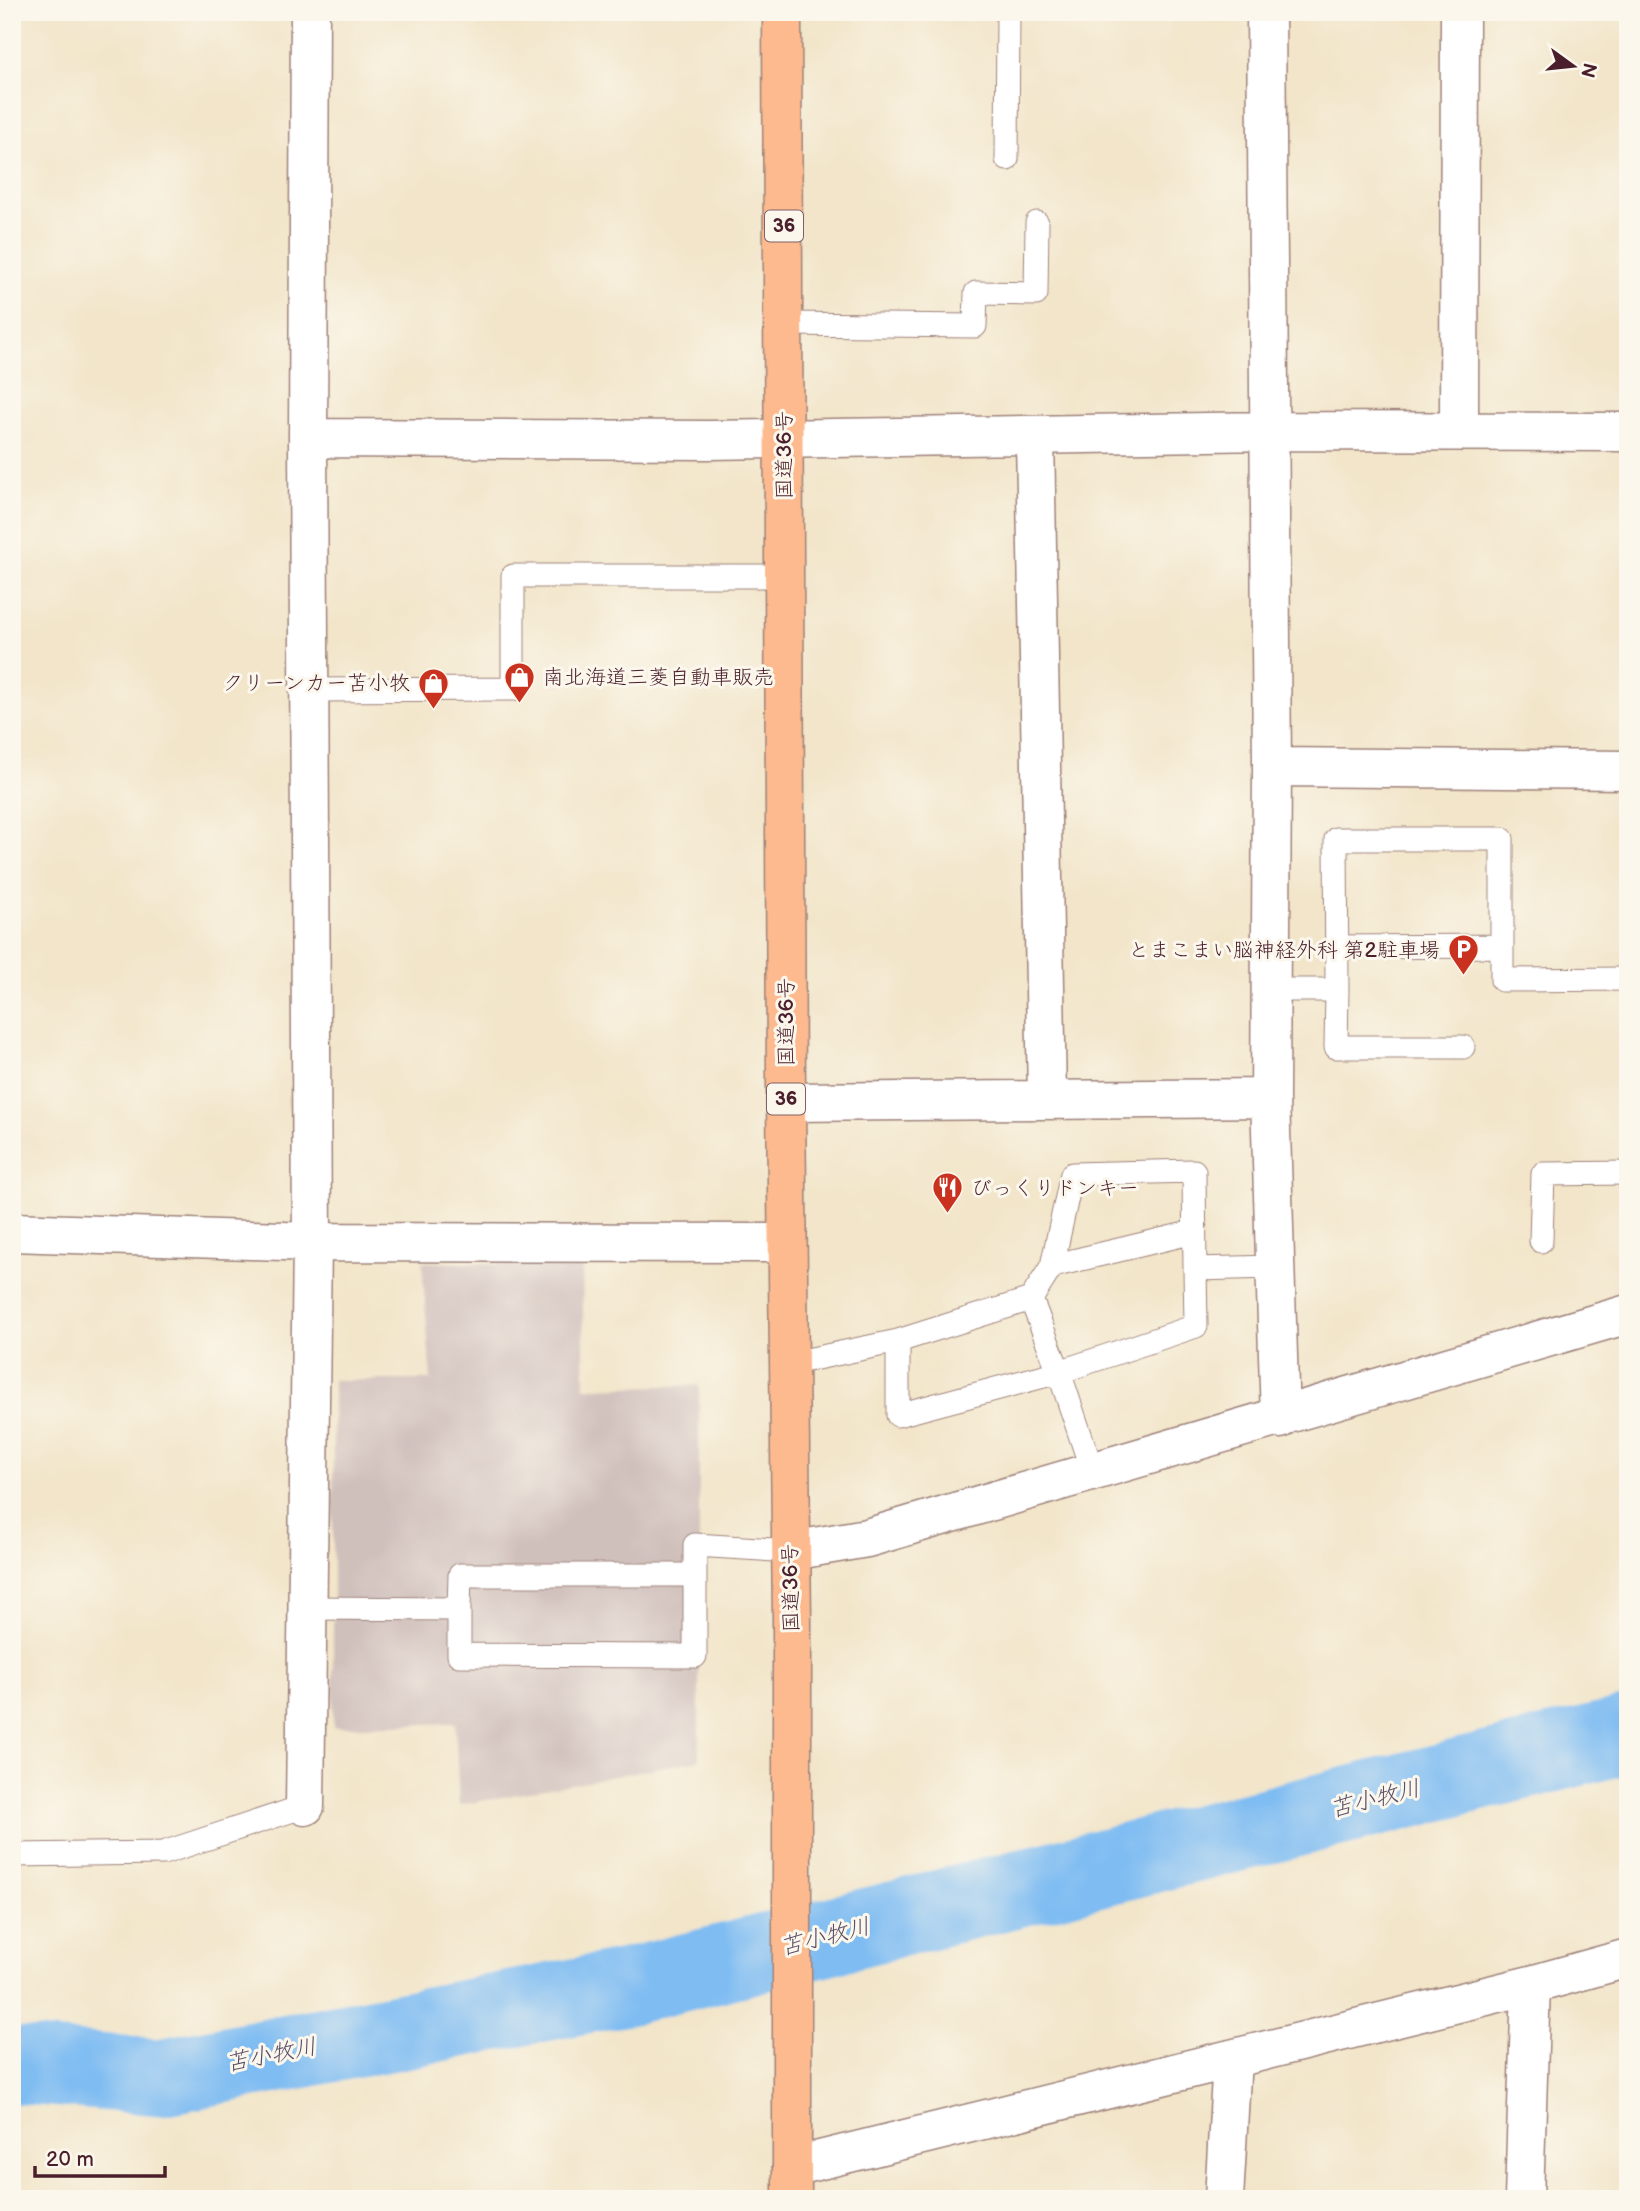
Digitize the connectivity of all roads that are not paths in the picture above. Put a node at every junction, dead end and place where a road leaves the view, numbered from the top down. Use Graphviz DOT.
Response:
graph roads {
  1 [pos="310,12"];
  2 [pos="782,12"];
  3 [pos="1008,12"];
  4 [pos="1266,12"];
  5 [pos="1460,12"];
  6 [pos="1007,159"];
  7 [pos="1037,223"];
  8 [pos="785,324"];
  9 [pos="1459,430"];
  10 [pos="1269,431"];
  11 [pos="1628,432"];
  12 [pos="1035,437"];
  13 [pos="308,438"];
  14 [pos="784,440"];
  15 [pos="785,576"];
  16 [pos="309,690"];
  17 [pos="1272,767"];
  18 [pos="1628,770"];
  19 [pos="1502,946"];
  20 [pos="1336,947"];
  21 [pos="1628,979"];
  22 [pos="1270,990"];
  23 [pos="1337,990"];
  24 [pos="1463,1047"];
  25 [pos="1047,1098"];
  26 [pos="1270,1098"];
  27 [pos="786,1102"];
  28 [pos="1628,1173"];
  29 [pos="12,1232"];
  30 [pos="1194,1232"];
  31 [pos="1541,1241"];
  32 [pos="312,1242"];
  33 [pos="787,1243"];
  34 [pos="1052,1266"];
  35 [pos="1275,1267"];
  36 [pos="1195,1269"];
  37 [pos="1031,1299"];
  38 [pos="1628,1314"];
  39 [pos="898,1341"];
  40 [pos="788,1364"];
  41 [pos="1059,1372"];
  42 [pos="1280,1419"];
  43 [pos="1092,1470"];
  44 [pos="790,1551"];
  45 [pos="695,1576"];
  46 [pos="307,1608"];
  47 [pos="459,1609"];
  48 [pos="305,1806"];
  49 [pos="12,1855"];
  50 [pos="1628,1958"];
  51 [pos="1531,1985"];
  52 [pos="1231,2059"];
  53 [pos="792,2183"];
  54 [pos="1224,2199"];
  55 [pos="1524,2199"];
  1 -- 13 [label="street"];
  2 -- 8 [label="highway, 国道36号 / 36"];
  3 -- 6 [label="lane"];
  4 -- 10 [label="street"];
  5 -- 9 [label="street"];
  7 -- 8 [label="lane"];
  8 -- 14 [label="highway, 国道36号 / 36"];
  9 -- 10 [label="street"];
  9 -- 11 [label="street"];
  10 -- 12 [label="street"];
  10 -- 17 [label="street"];
  12 -- 14 [label="street"];
  12 -- 25 [label="street"];
  13 -- 14 [label="street"];
  13 -- 16 [label="street"];
  14 -- 15 [label="highway, 国道36号 / 36"];
  15 -- 16 [label="lane"];
  15 -- 27 [label="highway, 国道36号 / 36"];
  16 -- 32 [label="street"];
  17 -- 18 [label="street"];
  17 -- 22 [label="street"];
  19 -- 20 [label="lane"];
  19 -- 20 [label="lane"];
  19 -- 21 [label="lane"];
  20 -- 23 [label="lane"];
  22 -- 23 [label="lane"];
  22 -- 26 [label="street"];
  23 -- 24 [label="lane"];
  25 -- 26 [label="street"];
  25 -- 27 [label="street"];
  26 -- 35 [label="street"];
  27 -- 33 [label="highway, 国道36号 / 36"];
  28 -- 31 [label="lane"];
  29 -- 32 [label="street"];
  30 -- 34 [label="lane"];
  30 -- 34 [label="lane"];
  30 -- 36 [label="lane"];
  32 -- 33 [label="street"];
  32 -- 46 [label="street"];
  33 -- 40 [label="highway, 国道36号 / 36"];
  34 -- 37 [label="lane"];
  35 -- 36 [label="lane"];
  35 -- 42 [label="street"];
  36 -- 41 [label="lane"];
  37 -- 39 [label="lane"];
  37 -- 41 [label="lane"];
  38 -- 42 [label="street"];
  39 -- 40 [label="lane"];
  39 -- 41 [label="lane"];
  40 -- 44 [label="highway, 国道36号 / 36"];
  41 -- 43 [label="lane"];
  42 -- 43 [label="street"];
  43 -- 44 [label="street"];
  44 -- 45 [label="lane"];
  44 -- 53 [label="highway, 国道36号 / 36"];
  45 -- 47 [label="lane"];
  45 -- 47 [label="lane"];
  46 -- 47 [label="lane"];
  46 -- 48 [label="street"];
  48 -- 49 [label="lane"];
  50 -- 51 [label="street"];
  51 -- 52 [label="street"];
  51 -- 55 [label="street"];
  52 -- 53 [label="street"];
  52 -- 54 [label="street"];
}
